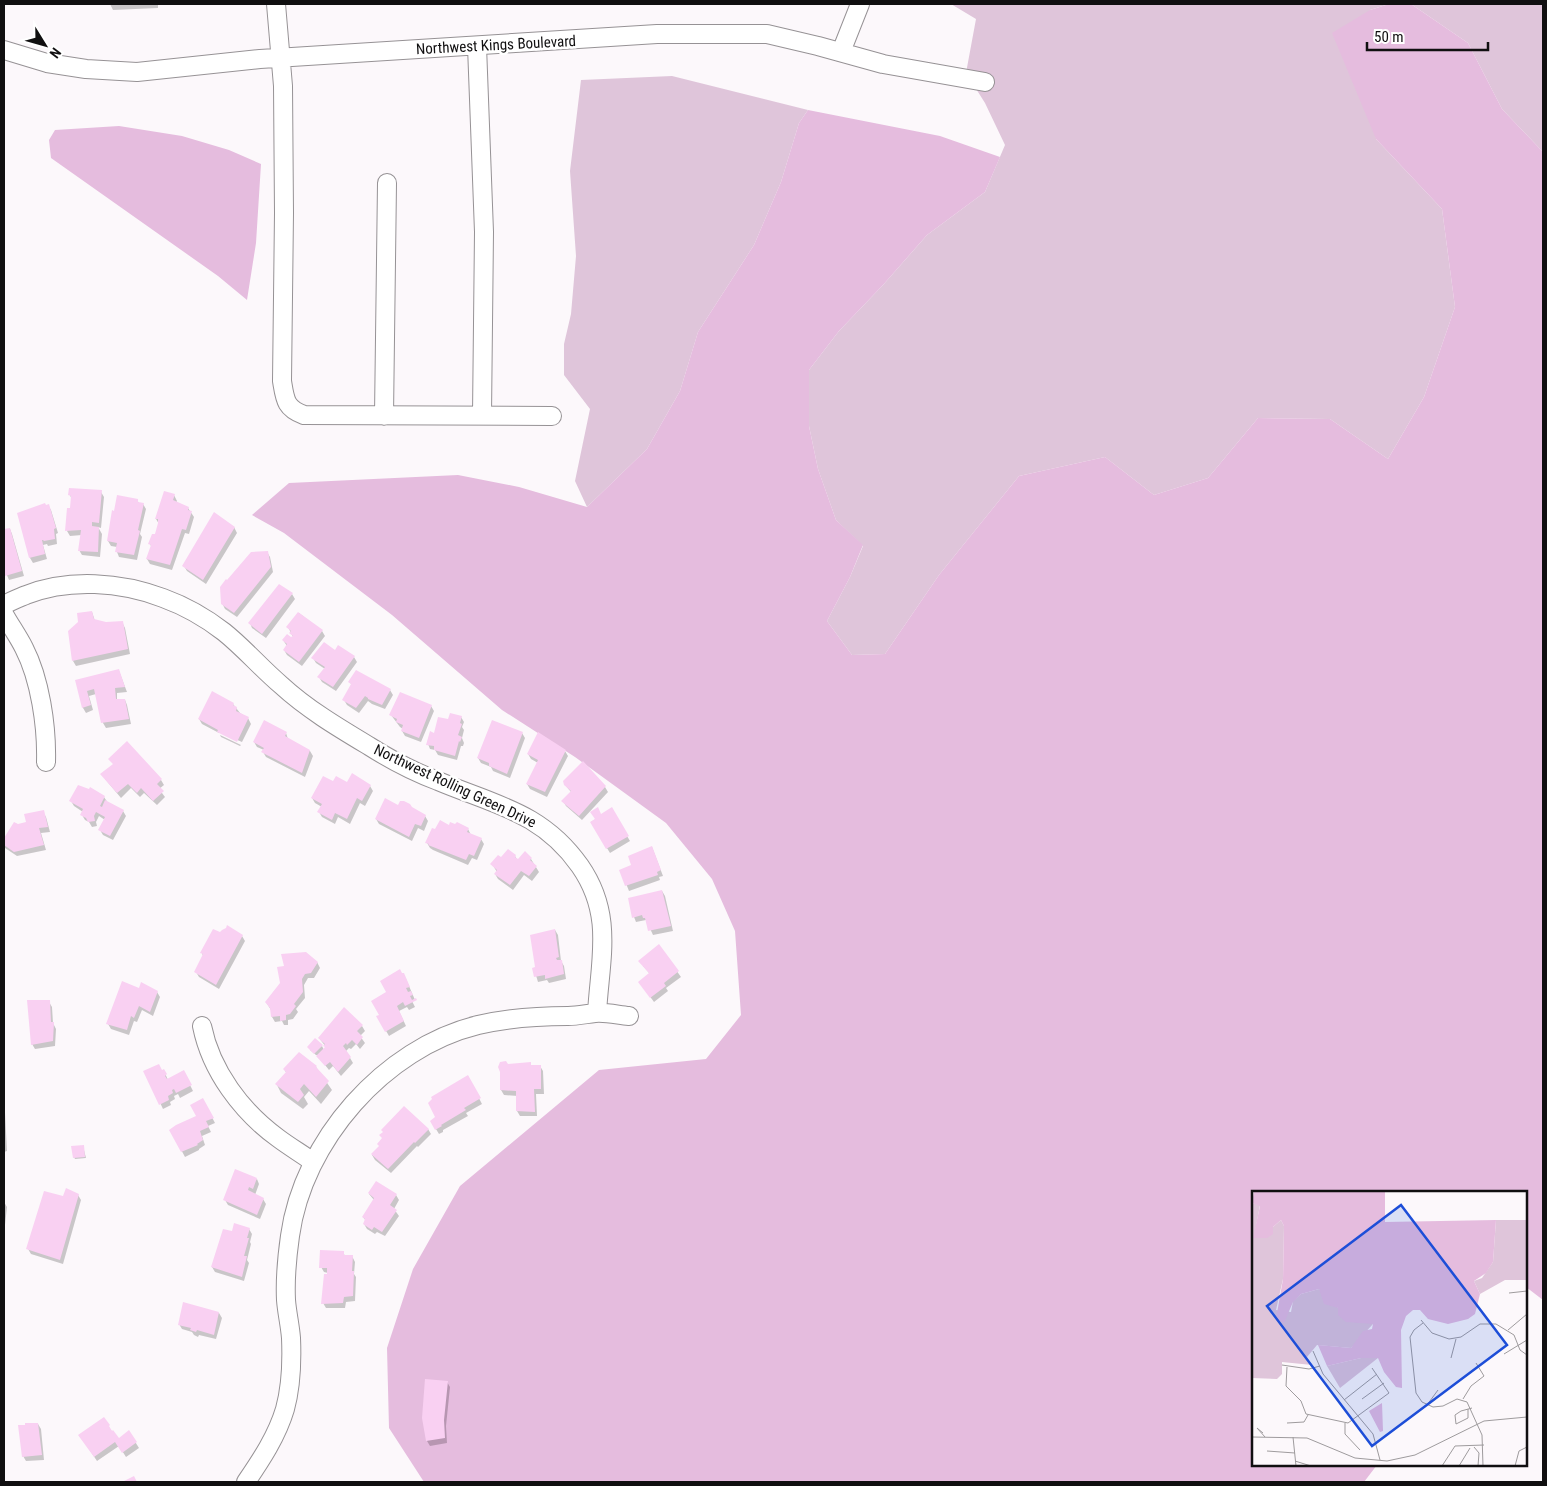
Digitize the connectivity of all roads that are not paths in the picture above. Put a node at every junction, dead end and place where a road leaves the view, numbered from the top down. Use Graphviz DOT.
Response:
graph roads {
  1 [pos="276,4"];
  2 [pos="860,4"];
  3 [pos="477,46"];
  4 [pos="4,50"];
  5 [pos="841,52"];
  6 [pos="281,58"];
  7 [pos="985,82"];
  8 [pos="387,183"];
  9 [pos="482,415"];
  10 [pos="384,416"];
  11 [pos="552,416"];
  12 [pos="4,605"];
  13 [pos="4,614"];
  14 [pos="46,762"];
  15 [pos="597,1013"];
  16 [pos="628,1016"];
  17 [pos="202,1026"];
  18 [pos="314,1162"];
  19 [pos="246,1482"];
  1 -- 6 [label="street"];
  2 -- 5 [label="street"];
  3 -- 5 [label="street, Northwest Kings Boulevard"];
  3 -- 6 [label="street, Northwest Kings Boulevard"];
  3 -- 9 [label="street"];
  4 -- 6 [label="street, Northwest Kings Boulevard"];
  5 -- 7 [label="street, Northwest Kings Boulevard"];
  6 -- 10 [label="street"];
  8 -- 10 [label="street"];
  9 -- 10 [label="street"];
  9 -- 11 [label="street"];
  12 -- 15 [label="street, Northwest Rolling Green Drive"];
  13 -- 14 [label="street"];
  15 -- 16 [label="street"];
  15 -- 18 [label="street"];
  17 -- 18 [label="street"];
  18 -- 19 [label="street"];
}
